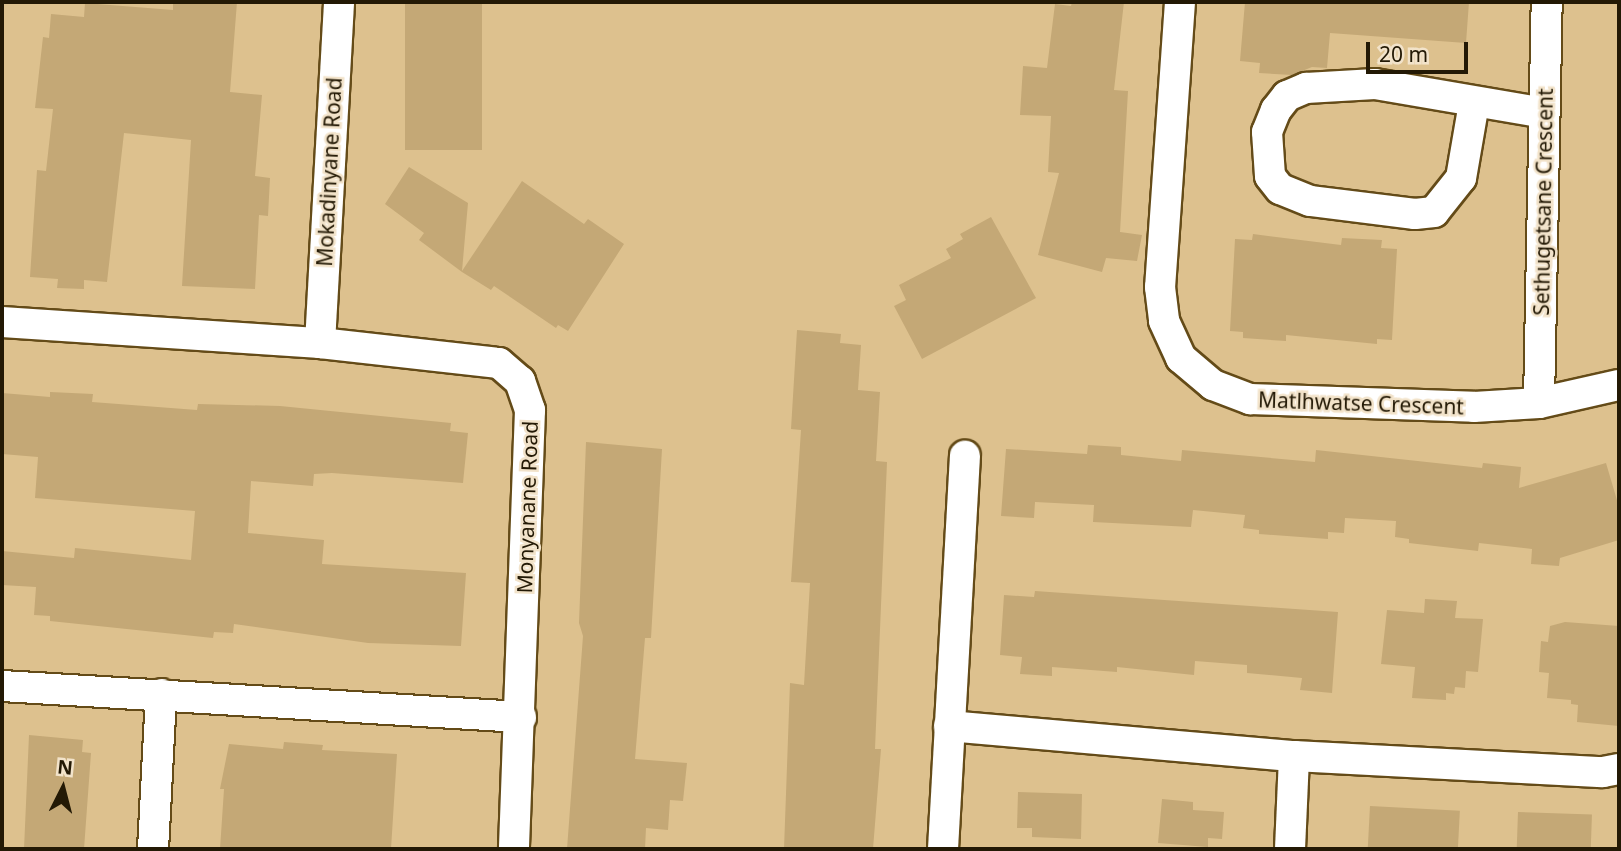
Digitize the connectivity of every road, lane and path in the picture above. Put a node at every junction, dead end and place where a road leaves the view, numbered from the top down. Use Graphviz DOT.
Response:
graph roads {
  1 [pos="339,2"];
  2 [pos="1180,2"];
  3 [pos="1547,2"];
  4 [pos="1474,103"];
  5 [pos="1545,113"];
  6 [pos="2,322"];
  7 [pos="320,343"];
  8 [pos="1619,385"];
  9 [pos="1539,403"];
  10 [pos="965,456"];
  11 [pos="2,686"];
  12 [pos="161,694"];
  13 [pos="521,716"];
  14 [pos="949,726"];
  15 [pos="1294,755"];
  16 [pos="1619,769"];
  17 [pos="153,849"];
  18 [pos="514,849"];
  19 [pos="943,849"];
  20 [pos="1290,849"];
  1 -- 7 [label="street, Mokadinyane Road"];
  2 -- 9 [label="street, Matlhwatse Crescent"];
  3 -- 5 [label="street, Sethugetsane Crescent"];
  4 -- 4 [label="street"];
  4 -- 5 [label="street"];
  5 -- 9 [label="street, Sethugetsane Crescent"];
  6 -- 7 [label="street, Monyanane Road"];
  7 -- 13 [label="street, Monyanane Road"];
  8 -- 9 [label="street, Matlhwatse Crescent"];
  10 -- 14 [label="street"];
  11 -- 12 [label="street"];
  12 -- 13 [label="street"];
  12 -- 17 [label="street"];
  13 -- 18 [label="street, Monyanane Road"];
  14 -- 15 [label="street"];
  14 -- 19 [label="street"];
  15 -- 16 [label="street"];
  15 -- 20 [label="street"];
}
